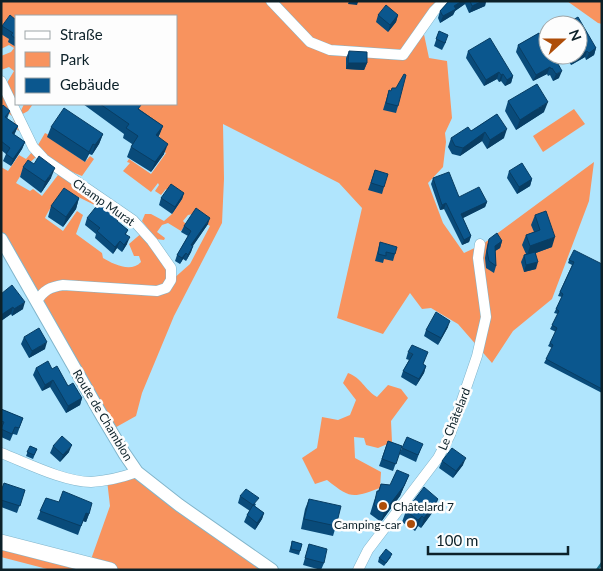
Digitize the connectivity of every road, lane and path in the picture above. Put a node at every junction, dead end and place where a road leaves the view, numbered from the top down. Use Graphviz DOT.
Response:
graph roads {
  1 [pos="271,1"];
  2 [pos="444,1"];
  3 [pos="1,81"];
  4 [pos="1,239"];
  5 [pos="480,244"];
  6 [pos="37,301"];
  7 [pos="1,453"];
  8 [pos="137,472"];
  9 [pos="1,542"];
  10 [pos="110,570"];
  11 [pos="272,570"];
  12 [pos="358,570"];
  1 -- 2 [label="street"];
  3 -- 6 [label="street, Champ Murat"];
  4 -- 6 [label="street, Route de Chamblon"];
  5 -- 12 [label="street, Le Châtelard"];
  6 -- 8 [label="street, Route de Chamblon"];
  7 -- 8 [label="street"];
  8 -- 11 [label="street, Route de Chamblon"];
  9 -- 10 [label="main road"];
}
